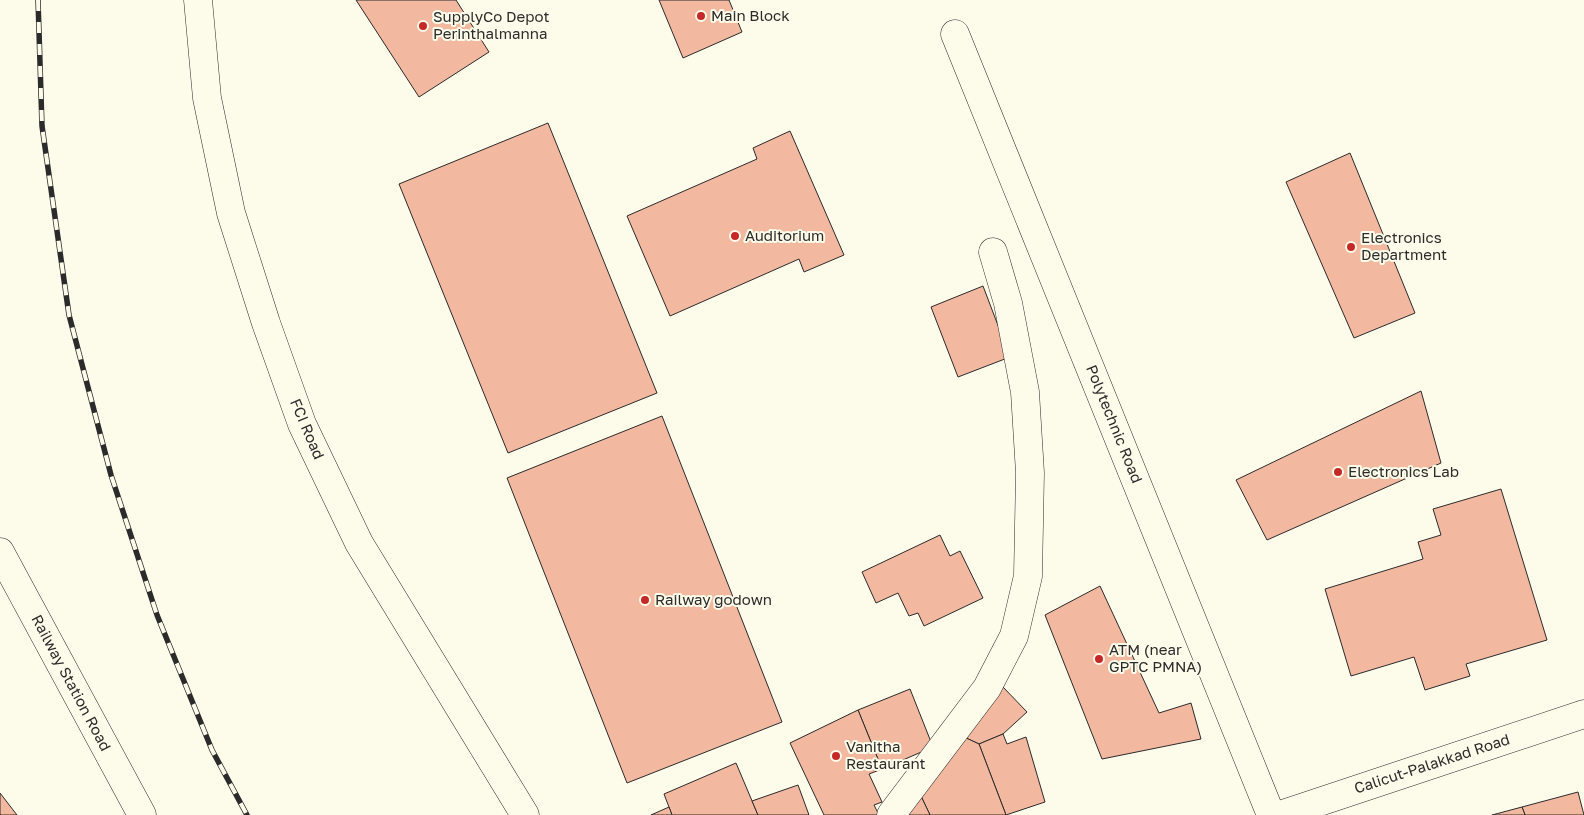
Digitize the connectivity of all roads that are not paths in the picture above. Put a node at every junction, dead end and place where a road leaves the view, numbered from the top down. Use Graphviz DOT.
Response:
graph roads {
  1 [pos="198,0"];
  2 [pos="955,34"];
  3 [pos="993,252"];
  4 [pos="0,552"];
  5 [pos="1584,714"];
  6 [pos="142,815"];
  7 [pos="525,815"];
  8 [pos="891,815"];
  9 [pos="1271,815"];
  10 [pos="1280,815"];
  1 -- 7 [label="main road, FCI Road"];
  2 -- 9 [label="main road, Polytechnic Road"];
  3 -- 8 [label="main road"];
  4 -- 6 [label="main road, Railway Station Road"];
  5 -- 10 [label="main road, Calicut-Palakkad Road"];
}
